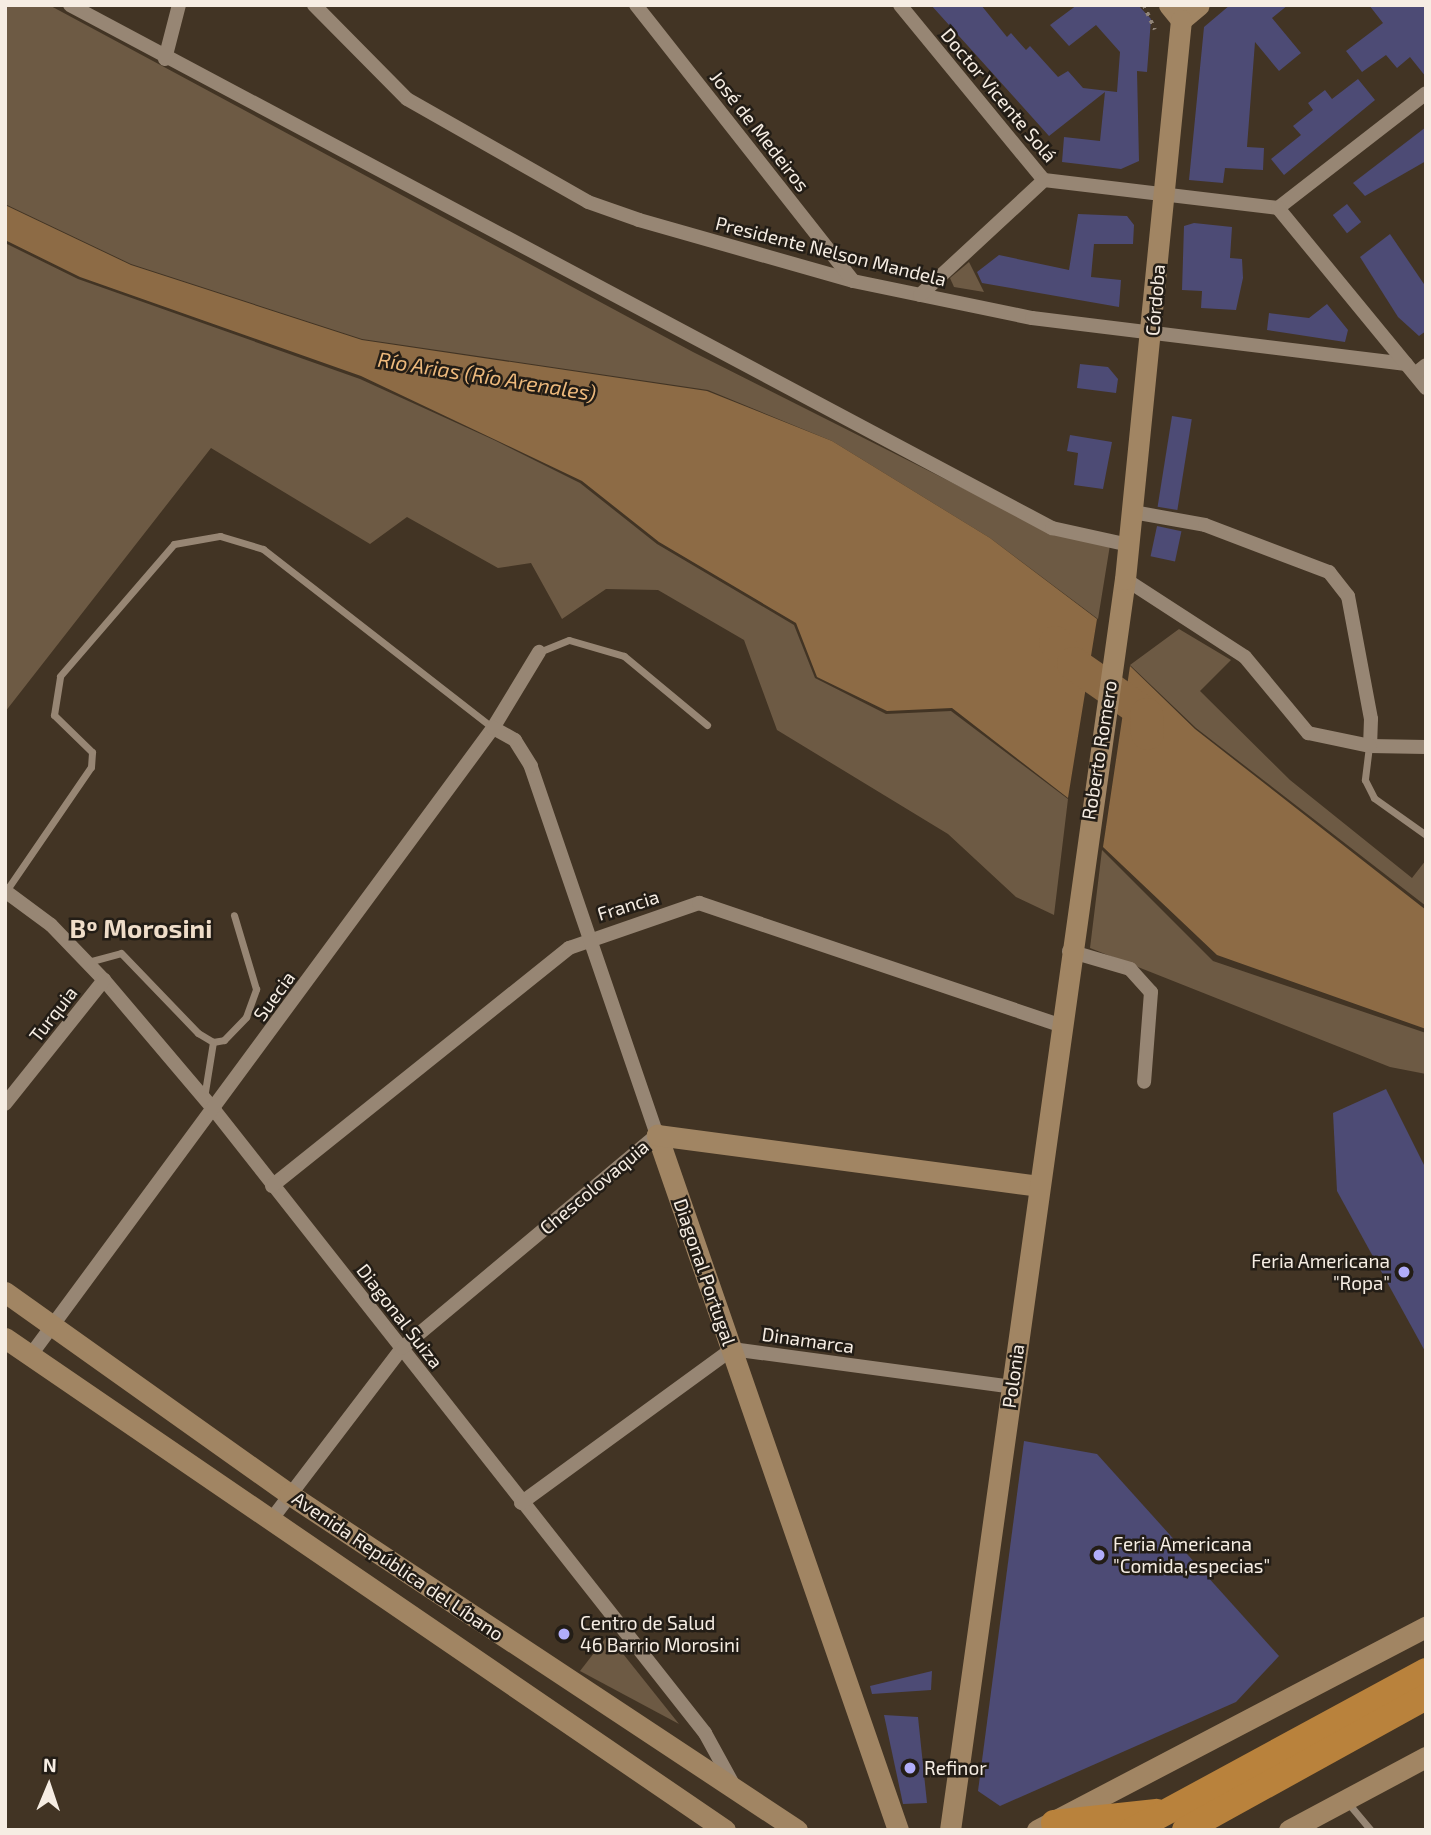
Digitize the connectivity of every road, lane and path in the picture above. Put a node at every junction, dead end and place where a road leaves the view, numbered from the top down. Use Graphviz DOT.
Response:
graph roads {
  1 [pos="70,5"];
  2 [pos="179,5"];
  3 [pos="314,5"];
  4 [pos="636,5"];
  5 [pos="900,5"];
  6 [pos="1199,5"];
  7 [pos="1175,13"];
  8 [pos="165,60"];
  9 [pos="1426,93"];
  10 [pos="1044,180"];
  11 [pos="1164,195"];
  12 [pos="1278,208"];
  13 [pos="853,281"];
  14 [pos="920,295"];
  15 [pos="1151,336"];
  16 [pos="1416,368"];
  17 [pos="1426,388"];
  18 [pos="1133,512"];
  19 [pos="1129,545"];
  20 [pos="1125,579"];
  21 [pos="539,652"];
  22 [pos="707,725"];
  23 [pos="493,727"];
  24 [pos="1370,746"];
  25 [pos="1426,747"];
  26 [pos="1426,835"];
  27 [pos="5,891"];
  28 [pos="234,915"];
  29 [pos="1073,921"];
  30 [pos="594,935"];
  31 [pos="1069,951"];
  32 [pos="87,962"];
  33 [pos="104,980"];
  34 [pos="1060,1025"];
  35 [pos="213,1042"];
  36 [pos="1144,1082"];
  37 [pos="204,1098"];
  38 [pos="5,1104"];
  39 [pos="215,1111"];
  40 [pos="657,1135"];
  41 [pos="272,1186"];
  42 [pos="1039,1186"];
  43 [pos="5,1292"];
  44 [pos="53,1326"];
  45 [pos="5,1338"];
  46 [pos="402,1348"];
  47 [pos="732,1349"];
  48 [pos="30,1356"];
  49 [pos="1012,1387"];
  50 [pos="289,1494"];
  51 [pos="521,1503"];
  52 [pos="271,1520"];
  53 [pos="1426,1627"];
  54 [pos="1426,1671"];
  55 [pos="1421,1702"];
  56 [pos="1426,1757"];
  57 [pos="736,1790"];
  58 [pos="1345,1800"];
  59 [pos="1177,1820"];
  60 [pos="1046,1826"];
  61 [pos="725,1830"];
  62 [pos="797,1830"];
  63 [pos="898,1830"];
  64 [pos="950,1830"];
  65 [pos="1133,1830"];
  66 [pos="1289,1830"];
  67 [pos="1371,1830"];
  1 -- 8 [label="street"];
  2 -- 8 [label="street"];
  3 -- 13 [label="street, Presidente Nelson Mandela"];
  4 -- 13 [label="street, José de Medeiros"];
  5 -- 10 [label="street, Doctor Vicente Solá"];
  6 -- 7 [label="main road, Córdoba"];
  7 -- 11 [label="main road, Córdoba"];
  8 -- 19 [label="street"];
  9 -- 12 [label="street"];
  10 -- 11 [label="street, Doctor Vicente Solá"];
  10 -- 14 [label="street"];
  11 -- 12 [label="street, Doctor Vicente Solá"];
  11 -- 15 [label="main road, Córdoba"];
  12 -- 16 [label="street"];
  13 -- 14 [label="street, Presidente Nelson Mandela"];
  14 -- 15 [label="street, Presidente Nelson Mandela"];
  15 -- 16 [label="street, Presidente Nelson Mandela"];
  15 -- 18 [label="main road, Córdoba"];
  16 -- 17 [label="street"];
  18 -- 19 [label="main road, Córdoba"];
  18 -- 24 [label="street"];
  19 -- 20 [label="main road, Córdoba"];
  20 -- 24 [label="street"];
  20 -- 29 [label="main road, Roberto Romero"];
  21 -- 22 [label="lane"];
  21 -- 23 [label="street, Suecia"];
  23 -- 27 [label="lane"];
  23 -- 30 [label="street, Diagonal Portugal"];
  23 -- 39 [label="street, Suecia"];
  24 -- 25 [label="street"];
  24 -- 26 [label="lane"];
  27 -- 32 [label="street, Diagonal Suiza"];
  28 -- 35 [label="lane"];
  29 -- 31 [label="main road, Polonia"];
  30 -- 34 [label="street, Francia"];
  30 -- 40 [label="street, Diagonal Portugal"];
  30 -- 41 [label="street, Francia"];
  31 -- 34 [label="main road, Polonia"];
  31 -- 36 [label="street"];
  32 -- 33 [label="street, Diagonal Suiza"];
  32 -- 35 [label="lane"];
  33 -- 37 [label="street, Diagonal Suiza"];
  33 -- 38 [label="street, Turquia"];
  34 -- 42 [label="main road, Polonia"];
  35 -- 37 [label="lane"];
  37 -- 39 [label="street, Diagonal Suiza"];
  39 -- 41 [label="street, Diagonal Suiza"];
  39 -- 44 [label="street, Suecia"];
  40 -- 42 [label="main road, Chescolovaquia"];
  40 -- 46 [label="street, Chescolovaquia"];
  40 -- 47 [label="main road, Diagonal Portugal"];
  41 -- 46 [label="street, Diagonal Suiza"];
  42 -- 49 [label="main road, Polonia"];
  43 -- 44 [label="main road, Avenida República del Líbano"];
  44 -- 48 [label="street, Suecia"];
  44 -- 50 [label="main road, Avenida República del Líbano"];
  45 -- 48 [label="main road, Avenida República del Líbano"];
  46 -- 50 [label="street, Chescolovaquia"];
  46 -- 51 [label="street, Diagonal Suiza"];
  47 -- 49 [label="street, Dinamarca"];
  47 -- 51 [label="street"];
  47 -- 63 [label="main road, Diagonal Portugal"];
  48 -- 52 [label="main road, Avenida República del Líbano"];
  49 -- 64 [label="main road, Polonia"];
  50 -- 52 [label="street, Chescolovaquia"];
  50 -- 57 [label="main road, Avenida República del Líbano"];
  51 -- 57 [label="street, Diagonal Suiza"];
  52 -- 61 [label="main road, Avenida República del Líbano"];
  53 -- 60 [label="main road"];
  54 -- 59 [label="highway"];
  55 -- 59 [label="highway"];
  56 -- 58 [label="main road"];
  57 -- 62 [label="main road, Avenida República del Líbano"];
  58 -- 66 [label="main road"];
  58 -- 67 [label="lane"];
  59 -- 60 [label="highway"];
  59 -- 65 [label="highway"];
}
